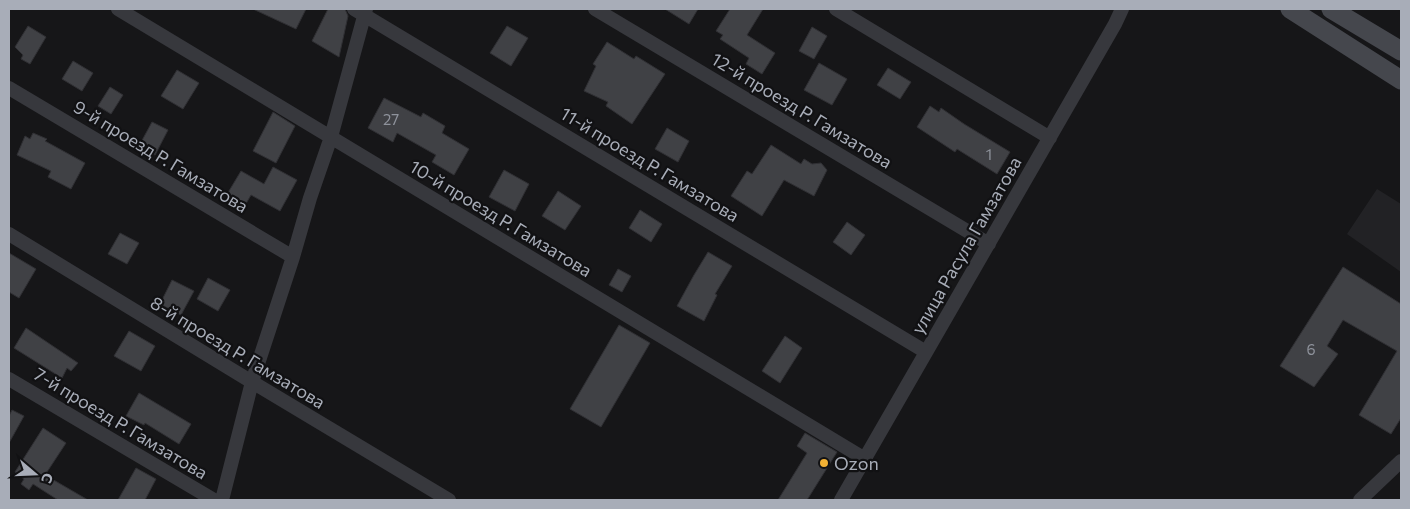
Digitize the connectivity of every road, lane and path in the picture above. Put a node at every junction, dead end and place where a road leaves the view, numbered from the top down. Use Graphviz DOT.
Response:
graph roads {
  1 [pos="118,9"];
  2 [pos="595,9"];
  3 [pos="836,9"];
  4 [pos="1122,9"];
  5 [pos="1290,9"];
  6 [pos="1330,9"];
  7 [pos="362,11"];
  8 [pos="1401,51"];
  9 [pos="1401,80"];
  10 [pos="9,88"];
  11 [pos="331,137"];
  12 [pos="1050,138"];
  13 [pos="9,234"];
  14 [pos="989,244"];
  15 [pos="293,257"];
  16 [pos="926,352"];
  17 [pos="9,379"];
  18 [pos="252,382"];
  19 [pos="865,459"];
  20 [pos="1401,461"];
  21 [pos="214,500"];
  22 [pos="222,500"];
  23 [pos="449,500"];
  24 [pos="842,500"];
  25 [pos="1360,500"];
  1 -- 11 [label="street, 10-й проезд Р. Гамзатова"];
  2 -- 14 [label="street, 12-й проезд Р. Гамзатова"];
  3 -- 12 [label="street"];
  4 -- 12 [label="street, улица Расула Гамзатова"];
  5 -- 9 [label="main road"];
  6 -- 8 [label="main road"];
  7 -- 11 [label="street"];
  7 -- 16 [label="street, 11-й проезд Р. Гамзатова"];
  10 -- 15 [label="street, 9-й проезд Р. Гамзатова"];
  11 -- 15 [label="street"];
  11 -- 19 [label="street, 10-й проезд Р. Гамзатова"];
  12 -- 14 [label="street, улица Расула Гамзатова"];
  13 -- 18 [label="street, 8-й проезд Р. Гамзатова"];
  14 -- 16 [label="street, улица Расула Гамзатова"];
  15 -- 18 [label="street"];
  16 -- 19 [label="street, улица Расула Гамзатова"];
  17 -- 21 [label="street, 7-й проезд Р. Гамзатова"];
  18 -- 22 [label="street"];
  18 -- 23 [label="street, 8-й проезд Р. Гамзатова"];
  19 -- 24 [label="street, улица Расула Гамзатова"];
  20 -- 25 [label="street"];
}
